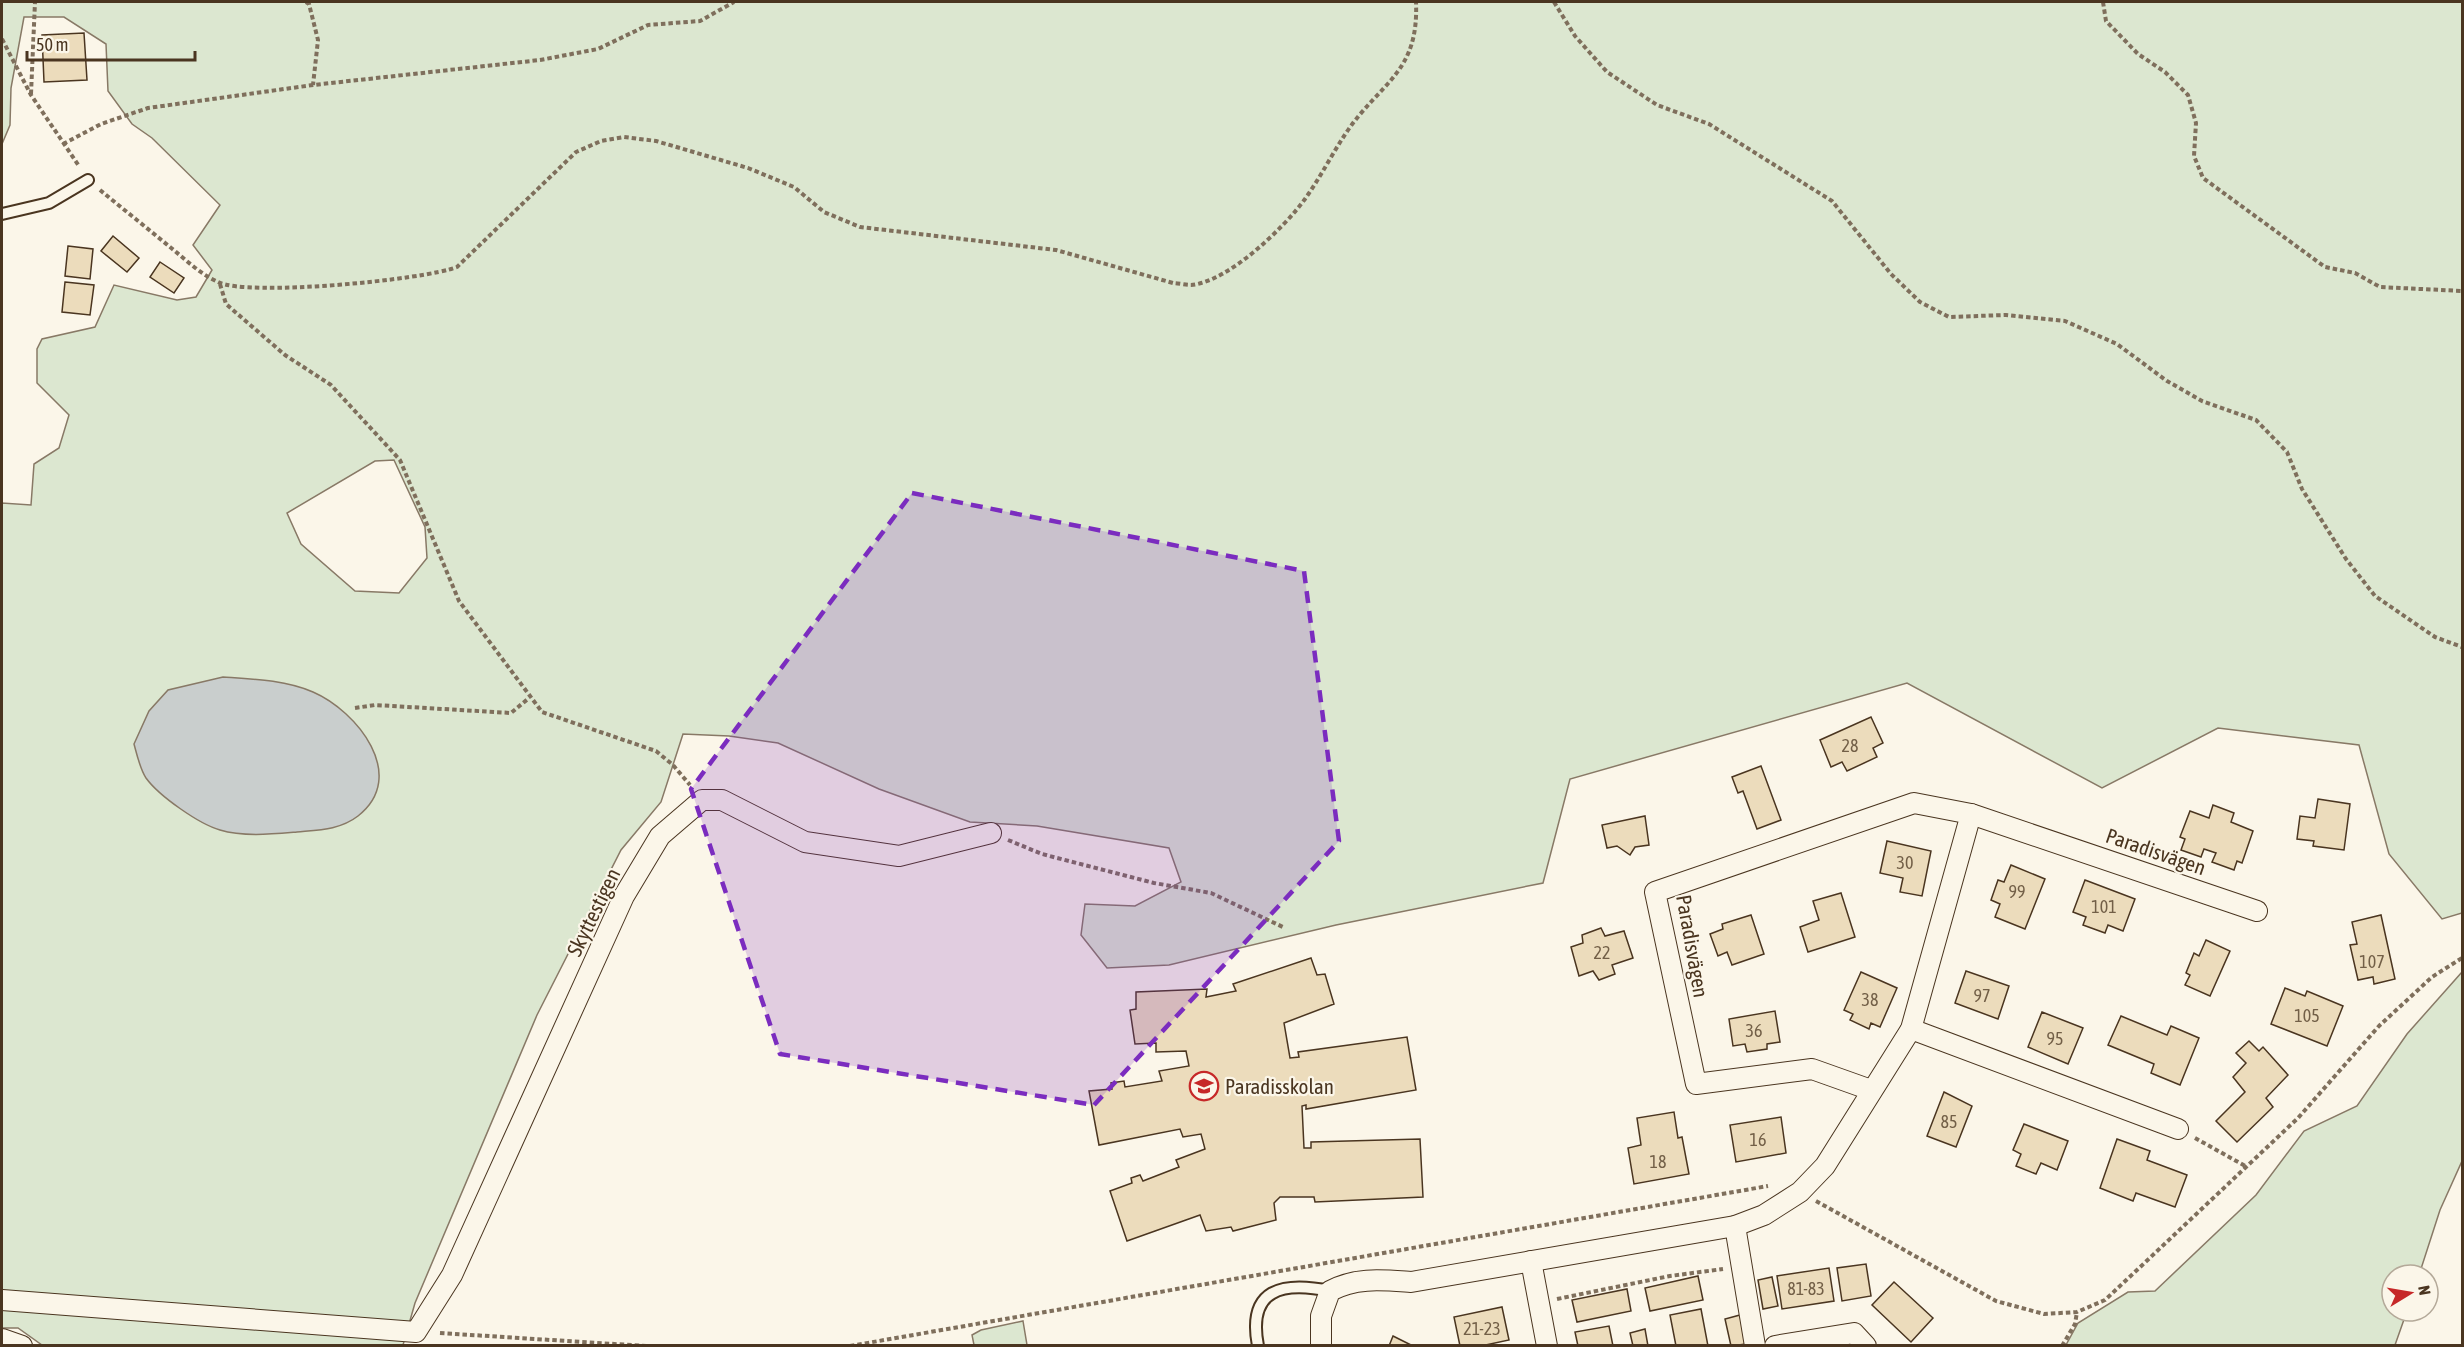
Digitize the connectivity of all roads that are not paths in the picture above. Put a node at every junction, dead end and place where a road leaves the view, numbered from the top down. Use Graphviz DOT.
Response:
graph roads {
  1 [pos="88,180"];
  2 [pos="2,214"];
  3 [pos="1971,814"];
  4 [pos="991,833"];
  5 [pos="2257,911"];
  6 [pos="1911,1029"];
  7 [pos="1871,1090"];
  8 [pos="2178,1129"];
  9 [pos="1735,1226"];
  10 [pos="1531,1261"];
  11 [pos="1330,1291"];
  12 [pos="2,1300"];
  13 [pos="2,1339"];
  14 [pos="22,1346"];
  15 [pos="1258,1346"];
  16 [pos="1321,1346"];
  17 [pos="1547,1346"];
  18 [pos="1755,1346"];
  19 [pos="1775,1346"];
  20 [pos="1866,1346"];
  1 -- 2 [label="lane"];
  3 -- 5 [label="street, Paradisvägen"];
  3 -- 6 [label="street"];
  3 -- 7 [label="street, Paradisvägen"];
  4 -- 12 [label="street, Skyttestigen"];
  6 -- 7 [label="street"];
  6 -- 8 [label="street"];
  7 -- 9 [label="street"];
  9 -- 10 [label="street"];
  9 -- 18 [label="street"];
  10 -- 11 [label="street"];
  10 -- 17 [label="street"];
  11 -- 15 [label="lane"];
  11 -- 16 [label="street"];
  13 -- 14 [label="street"];
  19 -- 20 [label="street"];
}
